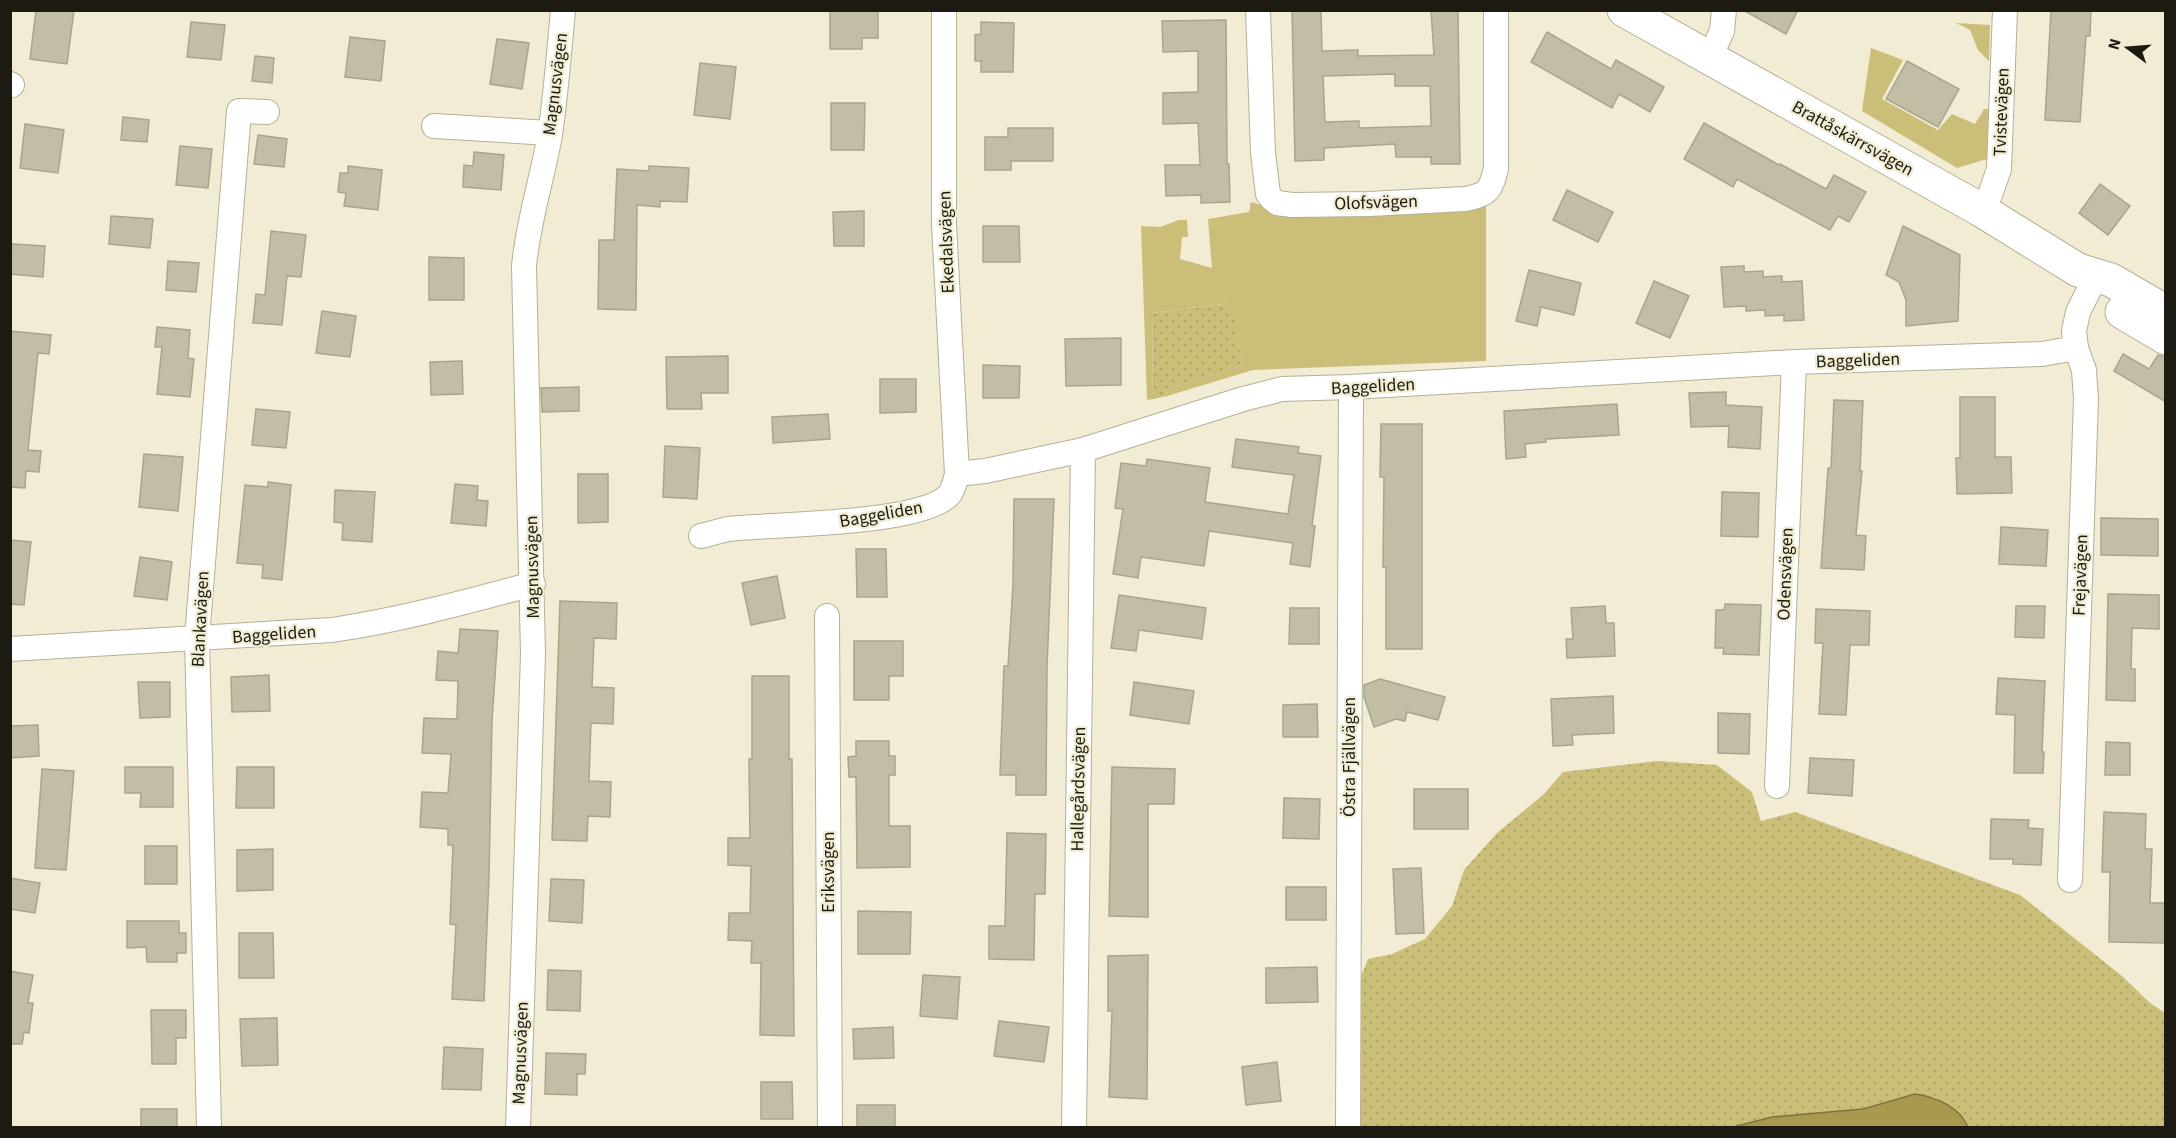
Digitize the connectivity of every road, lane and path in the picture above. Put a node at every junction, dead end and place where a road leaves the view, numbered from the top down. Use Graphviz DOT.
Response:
graph roads {
  1 [pos="563,10"];
  2 [pos="944,10"];
  3 [pos="1258,10"];
  4 [pos="1496,10"];
  5 [pos="1624,10"];
  6 [pos="1724,10"];
  7 [pos="2005,10"];
  8 [pos="1710,57"];
  9 [pos="267,112"];
  10 [pos="434,126"];
  11 [pos="550,133"];
  12 [pos="1981,210"];
  13 [pos="2088,278"];
  14 [pos="2166,312"];
  15 [pos="2166,338"];
  16 [pos="2076,348"];
  17 [pos="1794,362"];
  18 [pos="1351,387"];
  19 [pos="1083,450"];
  20 [pos="957,474"];
  21 [pos="701,536"];
  22 [pos="533,584"];
  23 [pos="826,616"];
  24 [pos="197,638"];
  25 [pos="10,649"];
  26 [pos="1777,786"];
  27 [pos="2070,880"];
  28 [pos="208,1128"];
  29 [pos="518,1128"];
  30 [pos="830,1128"];
  31 [pos="1074,1128"];
  32 [pos="1348,1128"];
  1 -- 11 [label="street, Magnusvägen"];
  2 -- 20 [label="street, Ekedalsvägen"];
  3 -- 4 [label="street, Olofsvägen"];
  5 -- 8 [label="street, Brattåskärrsvägen"];
  6 -- 8 [label="street"];
  7 -- 12 [label="street, Tvistevägen"];
  8 -- 12 [label="street, Brattåskärrsvägen"];
  9 -- 24 [label="street, Blankavägen"];
  10 -- 11 [label="street"];
  11 -- 22 [label="street, Magnusvägen"];
  12 -- 13 [label="street, Brattåskärrsvägen"];
  13 -- 14 [label="street, Brattåskärrsvägen"];
  13 -- 15 [label="street, Brattåskärrsvägen"];
  13 -- 16 [label="street, Frejavägen"];
  16 -- 17 [label="street, Baggeliden"];
  16 -- 27 [label="street, Frejavägen"];
  17 -- 18 [label="street, Baggeliden"];
  17 -- 26 [label="street, Odensvägen"];
  18 -- 19 [label="street, Baggeliden"];
  18 -- 32 [label="street, Östra Fjällvägen"];
  19 -- 20 [label="street, Baggeliden"];
  19 -- 31 [label="street, Hallegårdsvägen"];
  20 -- 21 [label="street, Baggeliden"];
  22 -- 24 [label="street, Baggeliden"];
  22 -- 29 [label="street, Magnusvägen"];
  23 -- 30 [label="street, Eriksvägen"];
  24 -- 25 [label="street, Baggeliden"];
  24 -- 28 [label="street, Blankavägen"];
}
